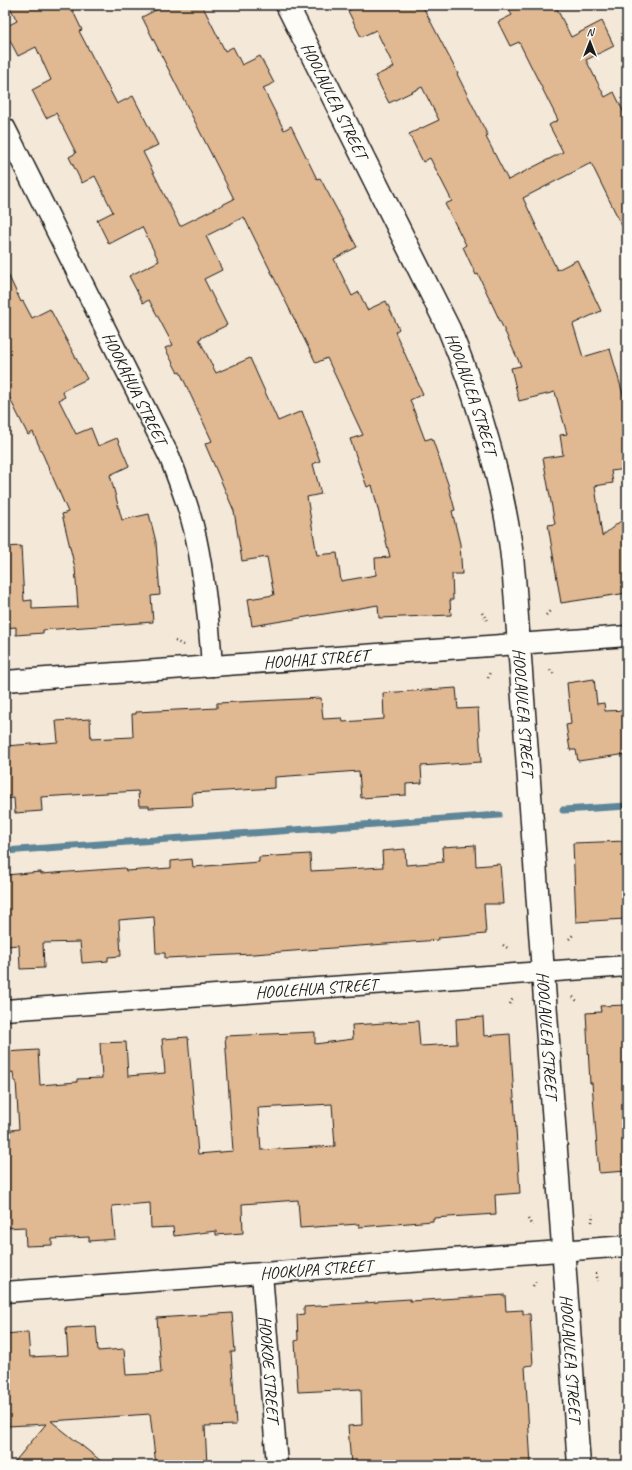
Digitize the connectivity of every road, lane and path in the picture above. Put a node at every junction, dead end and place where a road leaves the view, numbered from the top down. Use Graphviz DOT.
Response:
graph roads {
  1 [pos="287,5"];
  2 [pos="5,128"];
  3 [pos="551,610"];
  4 [pos="482,613"];
  5 [pos="546,615"];
  6 [pos="487,620"];
  7 [pos="627,636"];
  8 [pos="175,641"];
  9 [pos="519,644"];
  10 [pos="184,645"];
  11 [pos="212,666"];
  12 [pos="550,670"];
  13 [pos="490,672"];
  14 [pos="554,674"];
  15 [pos="488,678"];
  16 [pos="5,681"];
  17 [pos="573,935"];
  18 [pos="569,939"];
  19 [pos="503,945"];
  20 [pos="509,949"];
  21 [pos="627,966"];
  22 [pos="543,972"];
  23 [pos="513,998"];
  24 [pos="573,998"];
  25 [pos="578,1002"];
  26 [pos="510,1004"];
  27 [pos="5,1010"];
  28 [pos="593,1214"];
  29 [pos="528,1219"];
  30 [pos="592,1222"];
  31 [pos="532,1226"];
  32 [pos="627,1246"];
  33 [pos="563,1250"];
  34 [pos="262,1273"];
  35 [pos="596,1273"];
  36 [pos="536,1280"];
  37 [pos="598,1281"];
  38 [pos="533,1286"];
  39 [pos="5,1292"];
  40 [pos="276,1465"];
  41 [pos="579,1465"];
  1 -- 9 [label="street, HOOLAULEA STREET"];
  2 -- 11 [label="street, HOOKAHUA STREET"];
  3 -- 5 [label="path"];
  4 -- 6 [label="path"];
  7 -- 9 [label="street, HOOHAI STREET"];
  8 -- 10 [label="path"];
  9 -- 11 [label="street, HOOHAI STREET"];
  9 -- 22 [label="street, HOOLAULEA STREET"];
  11 -- 16 [label="street, HOOHAI STREET"];
  12 -- 14 [label="path"];
  13 -- 15 [label="path"];
  17 -- 18 [label="path"];
  19 -- 20 [label="path"];
  21 -- 22 [label="street, HOOLEHUA STREET"];
  22 -- 27 [label="street, HOOLEHUA STREET"];
  22 -- 33 [label="street, HOOLAULEA STREET"];
  23 -- 26 [label="path"];
  24 -- 25 [label="path"];
  28 -- 30 [label="path"];
  29 -- 31 [label="path"];
  32 -- 33 [label="street, HOOKUPA STREET"];
  33 -- 34 [label="street, HOOKUPA STREET"];
  33 -- 41 [label="street, HOOLAULEA STREET"];
  34 -- 39 [label="street, HOOKUPA STREET"];
  34 -- 40 [label="street, HOOKOE STREET"];
  35 -- 37 [label="path"];
  36 -- 38 [label="path"];
}
